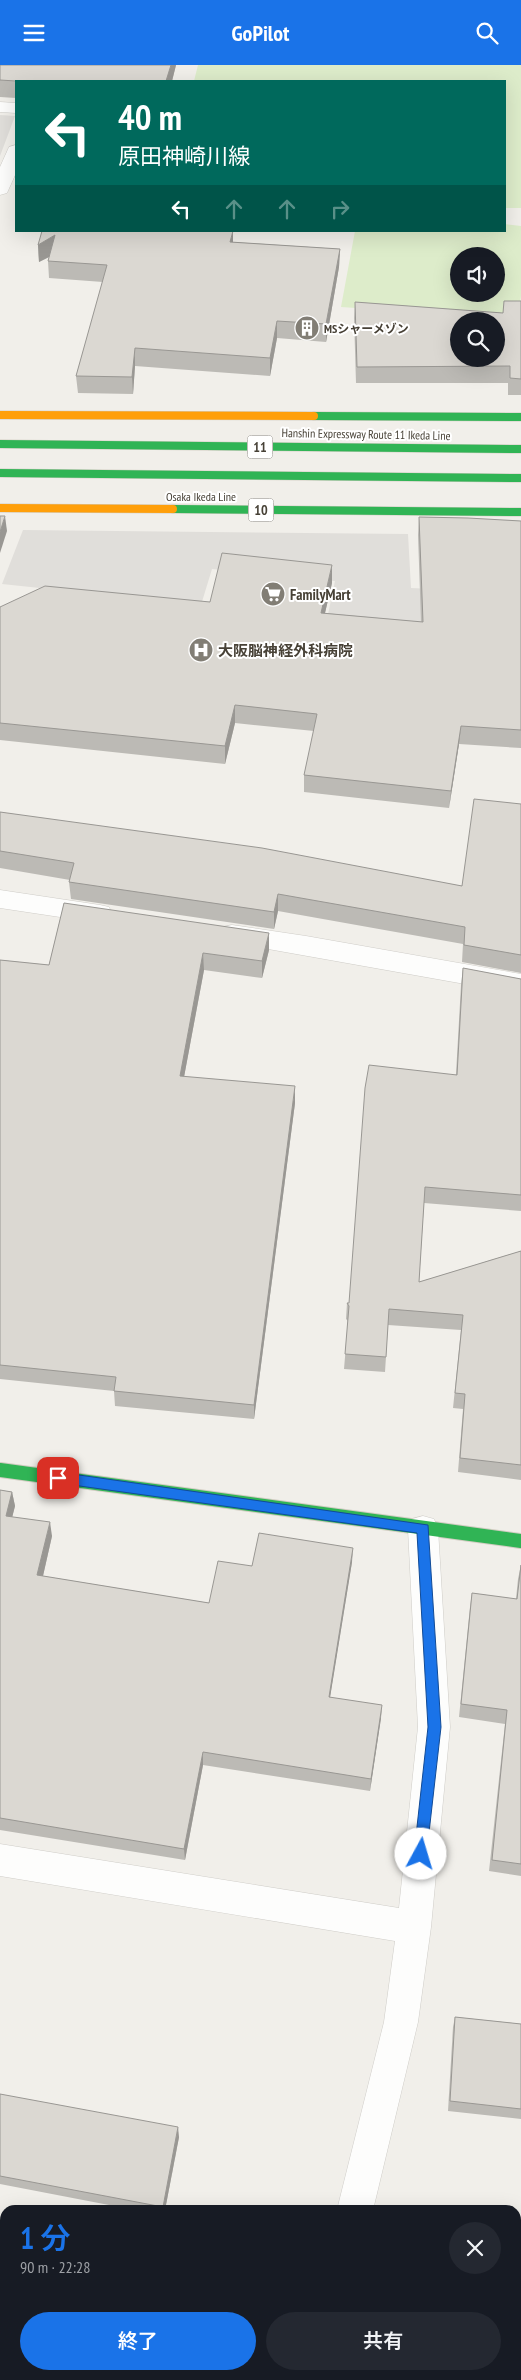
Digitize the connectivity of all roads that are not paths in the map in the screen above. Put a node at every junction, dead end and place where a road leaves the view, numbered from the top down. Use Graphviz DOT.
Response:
graph roads {
  1 [pos="0,107"];
  2 [pos="15,108"];
  3 [pos="15,153"];
  4 [pos="0,189"];
  5 [pos="0,415"];
  6 [pos="521,417"];
  7 [pos="0,444"];
  8 [pos="521,449"];
  9 [pos="0,473"];
  10 [pos="521,478"];
  11 [pos="0,508"];
  12 [pos="521,512"];
  13 [pos="0,899"];
  14 [pos="118,917"];
  15 [pos="207,930"];
  16 [pos="521,985"];
  17 [pos="0,1470"];
  18 [pos="423,1529"];
  19 [pos="521,1541"];
  20 [pos="0,1860"];
  21 [pos="414,1927"];
  22 [pos="356,2205"];
  1 -- 2 [label="street"];
  3 -- 4 [label="street"];
  5 -- 6 [label="main road"];
  7 -- 8 [label="main road, Hanshin Expressway Route 11 Ikeda Line / 11"];
  9 -- 10 [label="main road, 11"];
  11 -- 12 [label="main road, Osaka Ikeda Line / 10"];
  13 -- 14 [label="street"];
  15 -- 16 [label="street"];
  17 -- 18 [label="main road"];
  18 -- 19 [label="main road"];
  18 -- 21 [label="street"];
  20 -- 21 [label="street"];
  21 -- 22 [label="street"];
}
